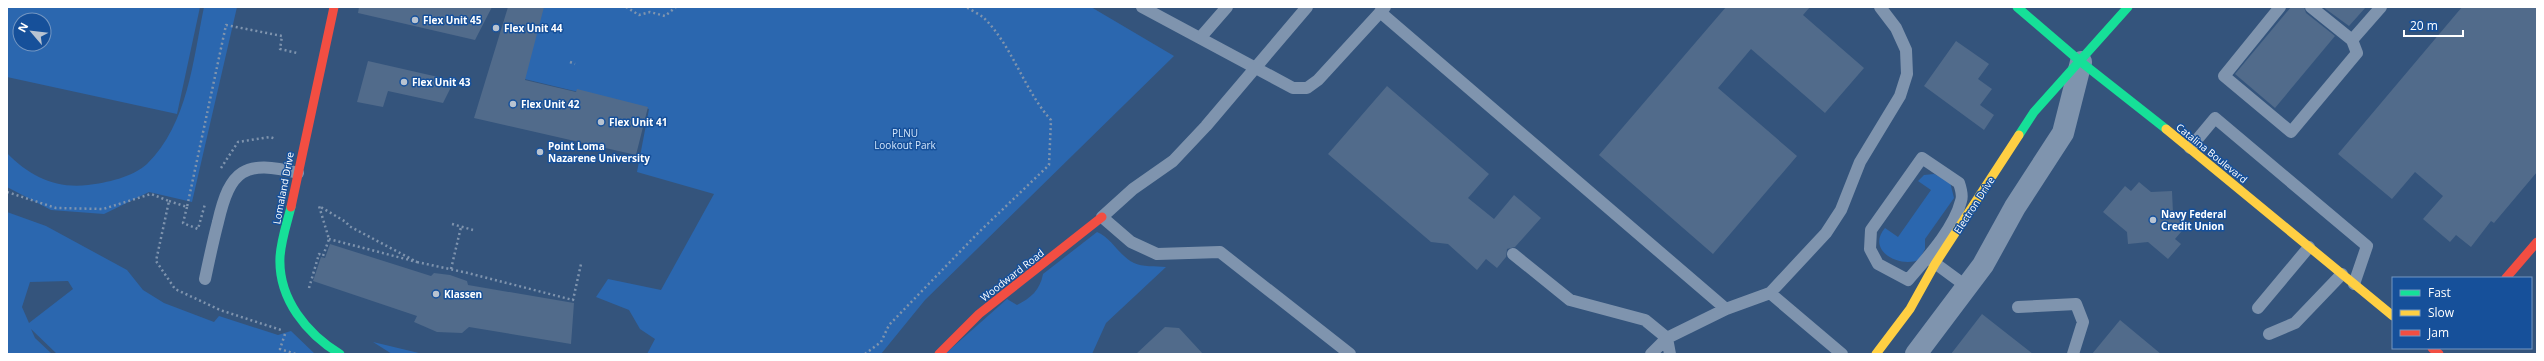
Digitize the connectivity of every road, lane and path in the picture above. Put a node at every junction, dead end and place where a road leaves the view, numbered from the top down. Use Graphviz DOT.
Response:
graph roads {
  1 [pos="334,7"];
  2 [pos="626,7"];
  3 [pos="676,7"];
  4 [pos="966,7"];
  5 [pos="1227,7"];
  6 [pos="1307,7"];
  7 [pos="1880,7"];
  8 [pos="2017,7"];
  9 [pos="2128,7"];
  10 [pos="2280,7"];
  11 [pos="2311,7"];
  12 [pos="2381,7"];
  13 [pos="1145,8"];
  14 [pos="1383,10"];
  15 [pos="1200,38"];
  16 [pos="2352,40"];
  17 [pos="297,53"];
  18 [pos="570,62"];
  19 [pos="2081,62"];
  20 [pos="575,64"];
  21 [pos="1254,68"];
  22 [pos="2190,148"];
  23 [pos="298,173"];
  24 [pos="7,192"];
  25 [pos="169,201"];
  26 [pos="1102,217"];
  27 [pos="452,224"];
  28 [pos="461,227"];
  29 [pos="473,230"];
  30 [pos="329,239"];
  31 [pos="2537,242"];
  32 [pos="2309,247"];
  33 [pos="1513,254"];
  34 [pos="1931,261"];
  35 [pos="417,262"];
  36 [pos="581,264"];
  37 [pos="451,269"];
  38 [pos="2342,274"];
  39 [pos="2507,277"];
  40 [pos="204,279"];
  41 [pos="2354,284"];
  42 [pos="1966,286"];
  43 [pos="309,288"];
  44 [pos="1770,293"];
  45 [pos="2018,307"];
  46 [pos="2258,308"];
  47 [pos="1726,309"];
  48 [pos="2392,315"];
  49 [pos="2269,334"];
  50 [pos="1667,338"];
  51 [pos="296,354"];
  52 [pos="340,354"];
  53 [pos="865,354"];
  54 [pos="939,354"];
  55 [pos="1350,354"];
  56 [pos="1651,354"];
  57 [pos="1670,354"];
  58 [pos="1842,354"];
  59 [pos="1876,354"];
  60 [pos="1916,354"];
  61 [pos="2073,354"];
  1 -- 23 [label="street, Lomaland Drive"];
  2 -- 3 [label="path"];
  4 -- 53 [label="path"];
  5 -- 15 [label="lane"];
  6 -- 21 [label="lane"];
  7 -- 44 [label="lane"];
  8 -- 19 [label="street, Catalina Boulevard"];
  9 -- 19 [label="street, Electron Drive"];
  10 -- 16 [label="lane"];
  11 -- 16 [label="lane"];
  12 -- 16 [label="lane"];
  13 -- 15 [label="lane"];
  14 -- 21 [label="lane"];
  14 -- 47 [label="lane"];
  15 -- 21 [label="lane"];
  17 -- 25 [label="path"];
  18 -- 20 [label="path"];
  19 -- 22 [label="street, Catalina Boulevard"];
  19 -- 34 [label="street, Electron Drive"];
  19 -- 42 [label="street, Electron Drive"];
  21 -- 26 [label="lane"];
  22 -- 32 [label="street, Catalina Boulevard"];
  22 -- 41 [label="lane"];
  23 -- 40 [label="lane"];
  23 -- 52 [label="street, Lomaland Drive"];
  24 -- 25 [label="path"];
  25 -- 51 [label="path"];
  26 -- 54 [label="street, Woodward Road"];
  26 -- 55 [label="lane"];
  27 -- 28 [label="path"];
  28 -- 29 [label="path"];
  28 -- 37 [label="path"];
  30 -- 35 [label="path"];
  30 -- 35 [label="path"];
  30 -- 43 [label="path"];
  31 -- 39 [label="street"];
  32 -- 38 [label="street, Catalina Boulevard"];
  32 -- 46 [label="lane"];
  33 -- 50 [label="lane"];
  34 -- 34 [label="lane"];
  34 -- 42 [label="lane"];
  34 -- 59 [label="street, Electron Drive"];
  35 -- 37 [label="path"];
  36 -- 37 [label="path"];
  38 -- 41 [label="street, Catalina Boulevard"];
  38 -- 49 [label="lane"];
  41 -- 48 [label="street, Catalina Boulevard"];
  42 -- 60 [label="street, Electron Drive"];
  44 -- 47 [label="lane"];
  44 -- 58 [label="lane"];
  45 -- 61 [label="lane"];
  47 -- 50 [label="lane"];
  50 -- 56 [label="lane"];
  50 -- 57 [label="lane"];
}
